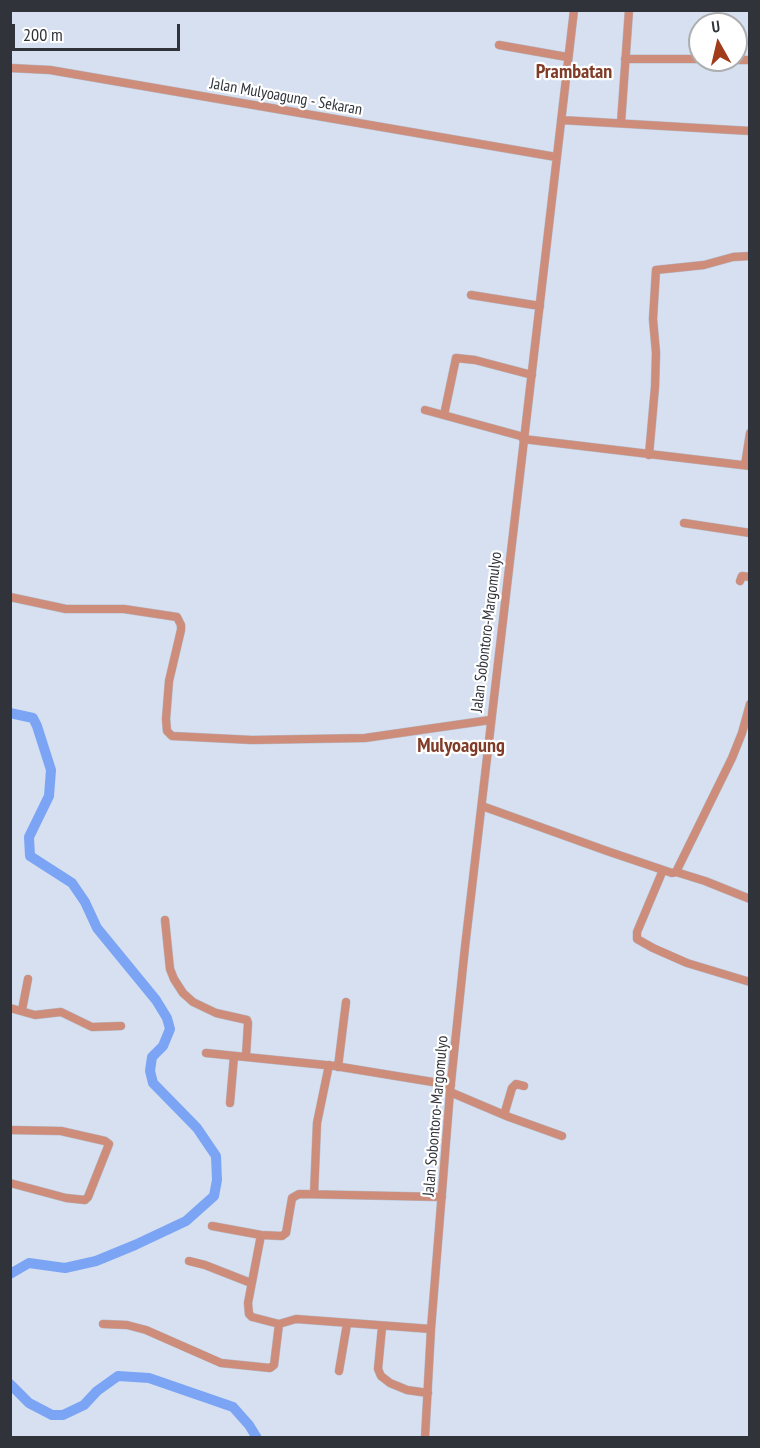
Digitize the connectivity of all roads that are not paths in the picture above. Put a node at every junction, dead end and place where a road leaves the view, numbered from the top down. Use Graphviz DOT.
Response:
graph roads {
  1 [pos="574,10"];
  2 [pos="629,10"];
  3 [pos="499,45"];
  4 [pos="567,57"];
  5 [pos="625,59"];
  6 [pos="688,59"];
  7 [pos="10,68"];
  8 [pos="561,120"];
  9 [pos="621,123"];
  10 [pos="750,131"];
  11 [pos="556,157"];
  12 [pos="750,256"];
  13 [pos="471,295"];
  14 [pos="540,306"];
  15 [pos="532,375"];
  16 [pos="425,410"];
  17 [pos="444,415"];
  18 [pos="750,433"];
  19 [pos="524,438"];
  20 [pos="649,455"];
  21 [pos="747,465"];
  22 [pos="684,523"];
  23 [pos="750,533"];
  24 [pos="750,577"];
  25 [pos="740,581"];
  26 [pos="10,597"];
  27 [pos="750,704"];
  28 [pos="490,720"];
  29 [pos="746,733"];
  30 [pos="482,806"];
  31 [pos="663,870"];
  32 [pos="676,872"];
  33 [pos="750,899"];
  34 [pos="165,920"];
  35 [pos="28,979"];
  36 [pos="750,982"];
  37 [pos="346,1002"];
  38 [pos="10,1008"];
  39 [pos="22,1010"];
  40 [pos="121,1026"];
  41 [pos="206,1053"];
  42 [pos="234,1056"];
  43 [pos="246,1056"];
  44 [pos="329,1065"];
  45 [pos="338,1067"];
  46 [pos="524,1086"];
  47 [pos="451,1088"];
  48 [pos="230,1103"];
  49 [pos="504,1115"];
  50 [pos="10,1130"];
  51 [pos="562,1136"];
  52 [pos="10,1184"];
  53 [pos="314,1194"];
  54 [pos="442,1197"];
  55 [pos="212,1226"];
  56 [pos="261,1235"];
  57 [pos="189,1262"];
  58 [pos="251,1283"];
  59 [pos="103,1324"];
  60 [pos="279,1324"];
  61 [pos="347,1324"];
  62 [pos="382,1327"];
  63 [pos="431,1329"];
  64 [pos="339,1371"];
  65 [pos="428,1393"];
  66 [pos="425,1437"];
  1 -- 4 [label="street, Jalan Sobontoro-Margomulyo"];
  2 -- 5 [label="street"];
  3 -- 4 [label="street"];
  4 -- 8 [label="street, Jalan Sobontoro-Margomulyo"];
  5 -- 6 [label="street"];
  5 -- 9 [label="street"];
  7 -- 11 [label="street, Jalan Mulyoagung - Sekaran"];
  8 -- 9 [label="street"];
  8 -- 11 [label="street, Jalan Sobontoro-Margomulyo"];
  9 -- 10 [label="street"];
  11 -- 14 [label="street, Jalan Sobontoro-Margomulyo"];
  12 -- 20 [label="street"];
  13 -- 14 [label="street"];
  14 -- 15 [label="street, Jalan Sobontoro-Margomulyo"];
  15 -- 17 [label="street"];
  15 -- 19 [label="street, Jalan Sobontoro-Margomulyo"];
  16 -- 17 [label="street"];
  17 -- 19 [label="street"];
  18 -- 21 [label="street"];
  19 -- 20 [label="street"];
  19 -- 28 [label="street, Jalan Sobontoro-Margomulyo"];
  20 -- 21 [label="street"];
  22 -- 23 [label="street"];
  24 -- 25 [label="street"];
  26 -- 28 [label="street"];
  27 -- 29 [label="street"];
  28 -- 30 [label="street, Jalan Sobontoro-Margomulyo"];
  29 -- 32 [label="street"];
  30 -- 31 [label="street"];
  30 -- 47 [label="street, Jalan Sobontoro-Margomulyo"];
  31 -- 32 [label="street"];
  31 -- 36 [label="street"];
  32 -- 33 [label="street"];
  34 -- 43 [label="street"];
  35 -- 39 [label="street"];
  37 -- 45 [label="street"];
  38 -- 39 [label="street"];
  39 -- 40 [label="street"];
  41 -- 42 [label="street"];
  42 -- 43 [label="street"];
  42 -- 48 [label="street"];
  43 -- 44 [label="street"];
  44 -- 45 [label="street"];
  44 -- 53 [label="street"];
  45 -- 47 [label="street"];
  46 -- 49 [label="street"];
  47 -- 49 [label="street"];
  47 -- 54 [label="street, Jalan Sobontoro-Margomulyo"];
  49 -- 51 [label="street"];
  50 -- 52 [label="street"];
  53 -- 54 [label="street"];
  53 -- 56 [label="street"];
  54 -- 63 [label="street, Jalan Sobontoro-Margomulyo"];
  55 -- 56 [label="street"];
  56 -- 58 [label="street"];
  57 -- 58 [label="street"];
  58 -- 60 [label="street"];
  59 -- 60 [label="street"];
  60 -- 61 [label="street"];
  61 -- 62 [label="street"];
  61 -- 64 [label="street"];
  62 -- 63 [label="street"];
  62 -- 65 [label="street"];
  63 -- 65 [label="street, Jalan Sobontoro-Margomulyo"];
  65 -- 66 [label="street, Jalan Sobontoro-Margomulyo"];
}
